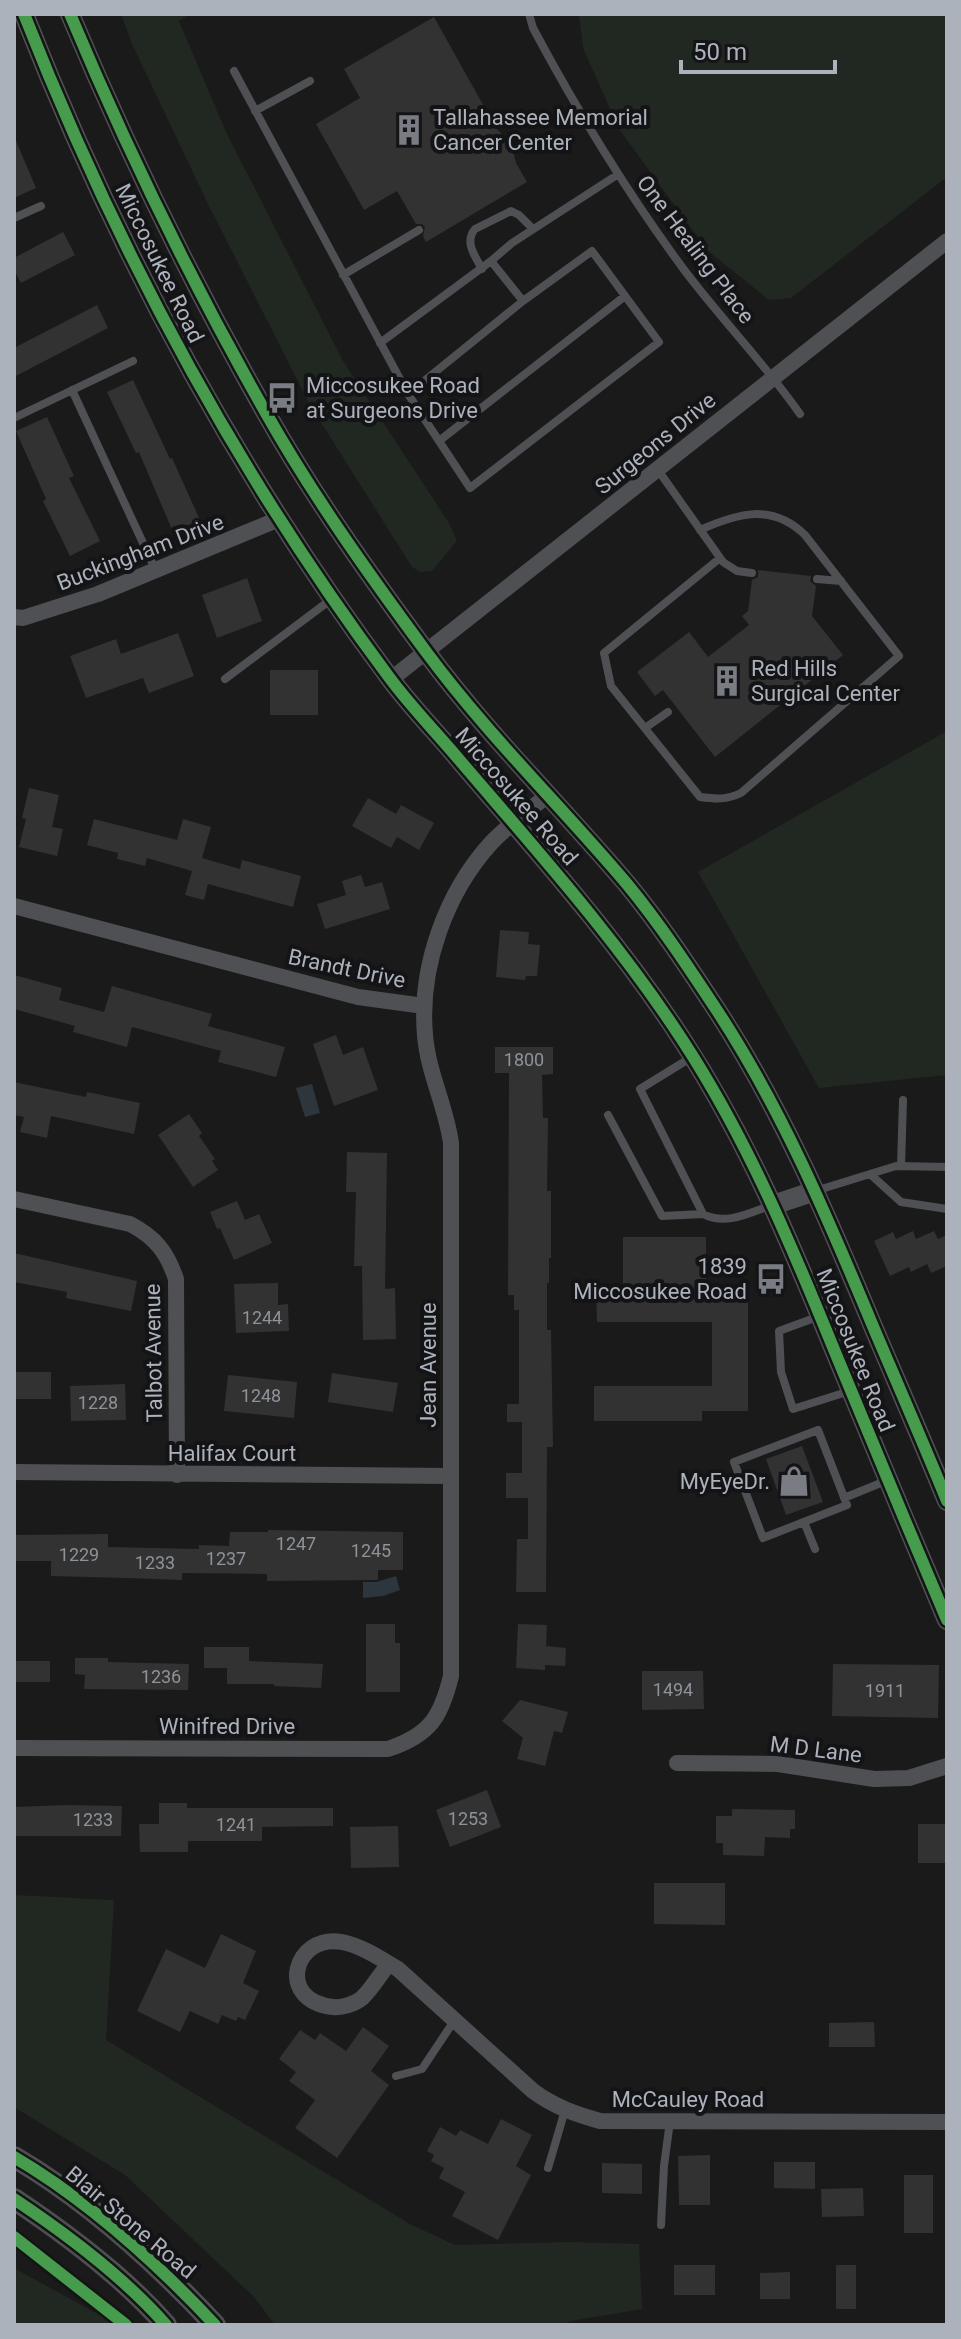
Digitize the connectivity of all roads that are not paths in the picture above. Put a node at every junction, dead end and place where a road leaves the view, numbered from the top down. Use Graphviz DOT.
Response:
graph roads {
  1 [pos="23,14"];
  2 [pos="70,14"];
  3 [pos="529,14"];
  4 [pos="14,17"];
  5 [pos="234,71"];
  6 [pos="310,81"];
  7 [pos="255,111"];
  8 [pos="617,175"];
  9 [pos="41,206"];
  10 [pos="14,218"];
  11 [pos="533,229"];
  12 [pos="419,230"];
  13 [pos="947,241"];
  14 [pos="491,261"];
  15 [pos="482,269"];
  16 [pos="343,275"];
  17 [pos="625,296"];
  18 [pos="523,301"];
  19 [pos="380,343"];
  20 [pos="133,361"];
  21 [pos="773,375"];
  22 [pos="72,390"];
  23 [pos="408,394"];
  24 [pos="800,414"];
  25 [pos="14,418"];
  26 [pos="439,441"];
  27 [pos="658,470"];
  28 [pos="279,519"];
  29 [pos="700,530"];
  30 [pos="720,558"];
  31 [pos="157,572"];
  32 [pos="752,573"];
  33 [pos="817,579"];
  34 [pos="841,581"];
  35 [pos="333,598"];
  36 [pos="14,617"];
  37 [pos="427,652"];
  38 [pos="225,679"];
  39 [pos="390,680"];
  40 [pos="668,712"];
  41 [pos="645,728"];
  42 [pos="549,794"];
  43 [pos="514,824"];
  44 [pos="14,906"];
  45 [pos="424,1006"];
  46 [pos="693,1056"];
  47 [pos="903,1100"];
  48 [pos="608,1115"];
  49 [pos="901,1166"];
  50 [pos="947,1167"];
  51 [pos="870,1174"];
  52 [pos="815,1191"];
  53 [pos="14,1199"];
  54 [pos="773,1205"];
  55 [pos="947,1209"];
  56 [pos="703,1214"];
  57 [pos="821,1316"];
  58 [pos="851,1391"];
  59 [pos="14,1472"];
  60 [pos="177,1475"];
  61 [pos="450,1476"];
  62 [pos="888,1480"];
  63 [pos="844,1498"];
  64 [pos="947,1501"];
  65 [pos="804,1522"];
  66 [pos="815,1549"];
  67 [pos="947,1620"];
  68 [pos="431,1723"];
  69 [pos="14,1748"];
  70 [pos="677,1763"];
  71 [pos="947,1766"];
  72 [pos="389,1964"];
  73 [pos="455,2020"];
  74 [pos="396,2076"];
  75 [pos="565,2110"];
  76 [pos="670,2121"];
  77 [pos="947,2122"];
  78 [pos="14,2157"];
  79 [pos="548,2168"];
  80 [pos="14,2199"];
  81 [pos="661,2225"];
  82 [pos="166,2325"];
  83 [pos="215,2325"];
  1 -- 4 [label="street"];
  1 -- 28 [label="street, Miccosukee Road"];
  2 -- 37 [label="street, Miccosukee Road"];
  3 -- 8 [label="lane, One Healing Place"];
  5 -- 7 [label="lane"];
  6 -- 7 [label="lane"];
  7 -- 16 [label="lane"];
  8 -- 11 [label="lane"];
  8 -- 21 [label="lane, One Healing Place"];
  9 -- 10 [label="lane"];
  11 -- 14 [label="lane"];
  11 -- 15 [label="lane"];
  12 -- 16 [label="lane"];
  13 -- 21 [label="street, Surgeons Drive"];
  14 -- 15 [label="lane"];
  14 -- 18 [label="lane"];
  15 -- 19 [label="lane"];
  16 -- 19 [label="lane"];
  17 -- 18 [label="lane"];
  17 -- 26 [label="lane"];
  17 -- 26 [label="lane"];
  18 -- 23 [label="lane"];
  19 -- 23 [label="lane"];
  20 -- 22 [label="lane"];
  21 -- 24 [label="lane, One Healing Place"];
  21 -- 27 [label="street, Surgeons Drive"];
  22 -- 25 [label="lane"];
  22 -- 31 [label="lane"];
  23 -- 26 [label="lane"];
  27 -- 29 [label="lane"];
  27 -- 37 [label="street, Surgeons Drive"];
  28 -- 31 [label="street, Buckingham Drive"];
  28 -- 35 [label="street, Miccosukee Road"];
  29 -- 30 [label="lane"];
  29 -- 34 [label="lane"];
  30 -- 32 [label="lane"];
  30 -- 41 [label="lane"];
  31 -- 36 [label="street, Buckingham Drive"];
  33 -- 34 [label="lane"];
  34 -- 41 [label="lane"];
  35 -- 38 [label="lane"];
  35 -- 39 [label="street, Miccosukee Road"];
  37 -- 39 [label="street, Surgeons Drive"];
  37 -- 42 [label="street, Miccosukee Road"];
  39 -- 43 [label="street, Miccosukee Road"];
  40 -- 41 [label="lane"];
  42 -- 43 [label="street, Brandt Drive"];
  42 -- 52 [label="street, Miccosukee Road"];
  43 -- 45 [label="street, Brandt Drive"];
  43 -- 46 [label="street, Miccosukee Road"];
  44 -- 45 [label="street, Brandt Drive"];
  45 -- 61 [label="street, Jean Avenue"];
  46 -- 54 [label="street, Miccosukee Road"];
  46 -- 56 [label="lane"];
  47 -- 49 [label="lane"];
  48 -- 56 [label="lane"];
  49 -- 50 [label="lane"];
  49 -- 51 [label="lane"];
  51 -- 52 [label="lane"];
  51 -- 55 [label="lane"];
  52 -- 54 [label="street"];
  52 -- 64 [label="street, Miccosukee Road"];
  53 -- 60 [label="street, Talbot Avenue"];
  54 -- 56 [label="lane"];
  54 -- 57 [label="street, Miccosukee Road"];
  57 -- 58 [label="street, Miccosukee Road"];
  57 -- 58 [label="lane"];
  58 -- 62 [label="street, Miccosukee Road"];
  59 -- 60 [label="street, Halifax Court"];
  60 -- 61 [label="street, Halifax Court"];
  61 -- 68 [label="street, Jean Avenue"];
  62 -- 63 [label="lane"];
  62 -- 67 [label="street, Miccosukee Road"];
  63 -- 65 [label="lane"];
  63 -- 65 [label="lane"];
  65 -- 66 [label="lane"];
  68 -- 69 [label="street, Winifred Drive"];
  70 -- 71 [label="street, M D Lane"];
  72 -- 72 [label="street, McCauley Road"];
  72 -- 73 [label="street, McCauley Road"];
  73 -- 74 [label="lane"];
  73 -- 75 [label="street, McCauley Road"];
  75 -- 76 [label="street, McCauley Road"];
  75 -- 79 [label="lane"];
  76 -- 77 [label="street, McCauley Road"];
  76 -- 81 [label="lane"];
  78 -- 83 [label="main road, Blair Stone Road"];
  80 -- 82 [label="main road"];
}
